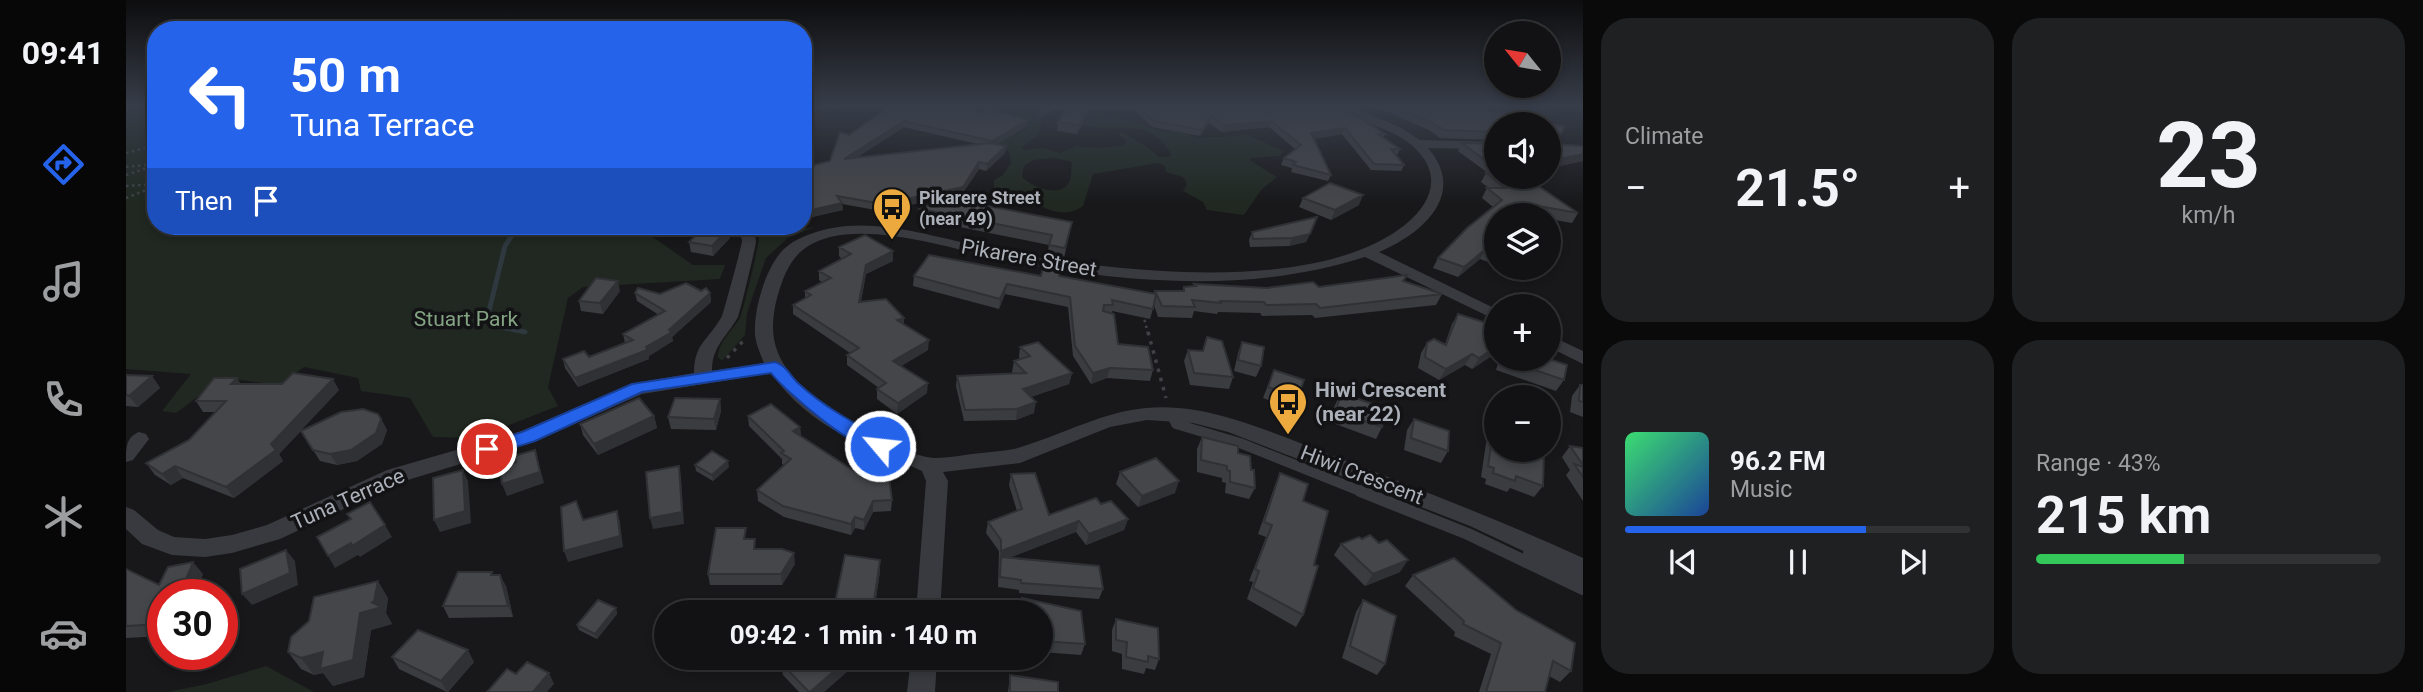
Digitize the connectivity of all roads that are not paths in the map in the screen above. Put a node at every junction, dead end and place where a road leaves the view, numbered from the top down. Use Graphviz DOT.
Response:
graph roads {
  1 [pos="1408,139"];
  2 [pos="1417,145"];
  3 [pos="1484,145"];
  4 [pos="747,235"];
  5 [pos="1366,252"];
  6 [pos="1484,309"];
  7 [pos="1561,346"];
  8 [pos="1583,358"];
  9 [pos="775,367"];
  10 [pos="703,377"];
  11 [pos="1169,407"];
  12 [pos="930,466"];
  13 [pos="126,516"];
  14 [pos="1532,544"];
  15 [pos="1583,569"];
  16 [pos="1583,583"];
  17 [pos="1583,589"];
  18 [pos="929,600"];
  19 [pos="923,670"];
  20 [pos="921,692"];
  1 -- 2 [label="street, Pikarere Street"];
  2 -- 3 [label="street"];
  2 -- 5 [label="street, Pikarere Street"];
  4 -- 10 [label="street"];
  5 -- 6 [label="street"];
  5 -- 9 [label="street, Pikarere Street"];
  7 -- 8 [label="street"];
  9 -- 10 [label="street, Tuna Terrace"];
  9 -- 12 [label="street, Pikarere Street"];
  10 -- 13 [label="street, Tuna Terrace"];
  11 -- 12 [label="street, Hiwi Crescent"];
  11 -- 14 [label="street, Hiwi Crescent"];
  11 -- 17 [label="lane"];
  12 -- 18 [label="street"];
  14 -- 15 [label="street, Hiwi Crescent"];
  14 -- 16 [label="lane"];
  19 -- 20 [label="street"];
}
